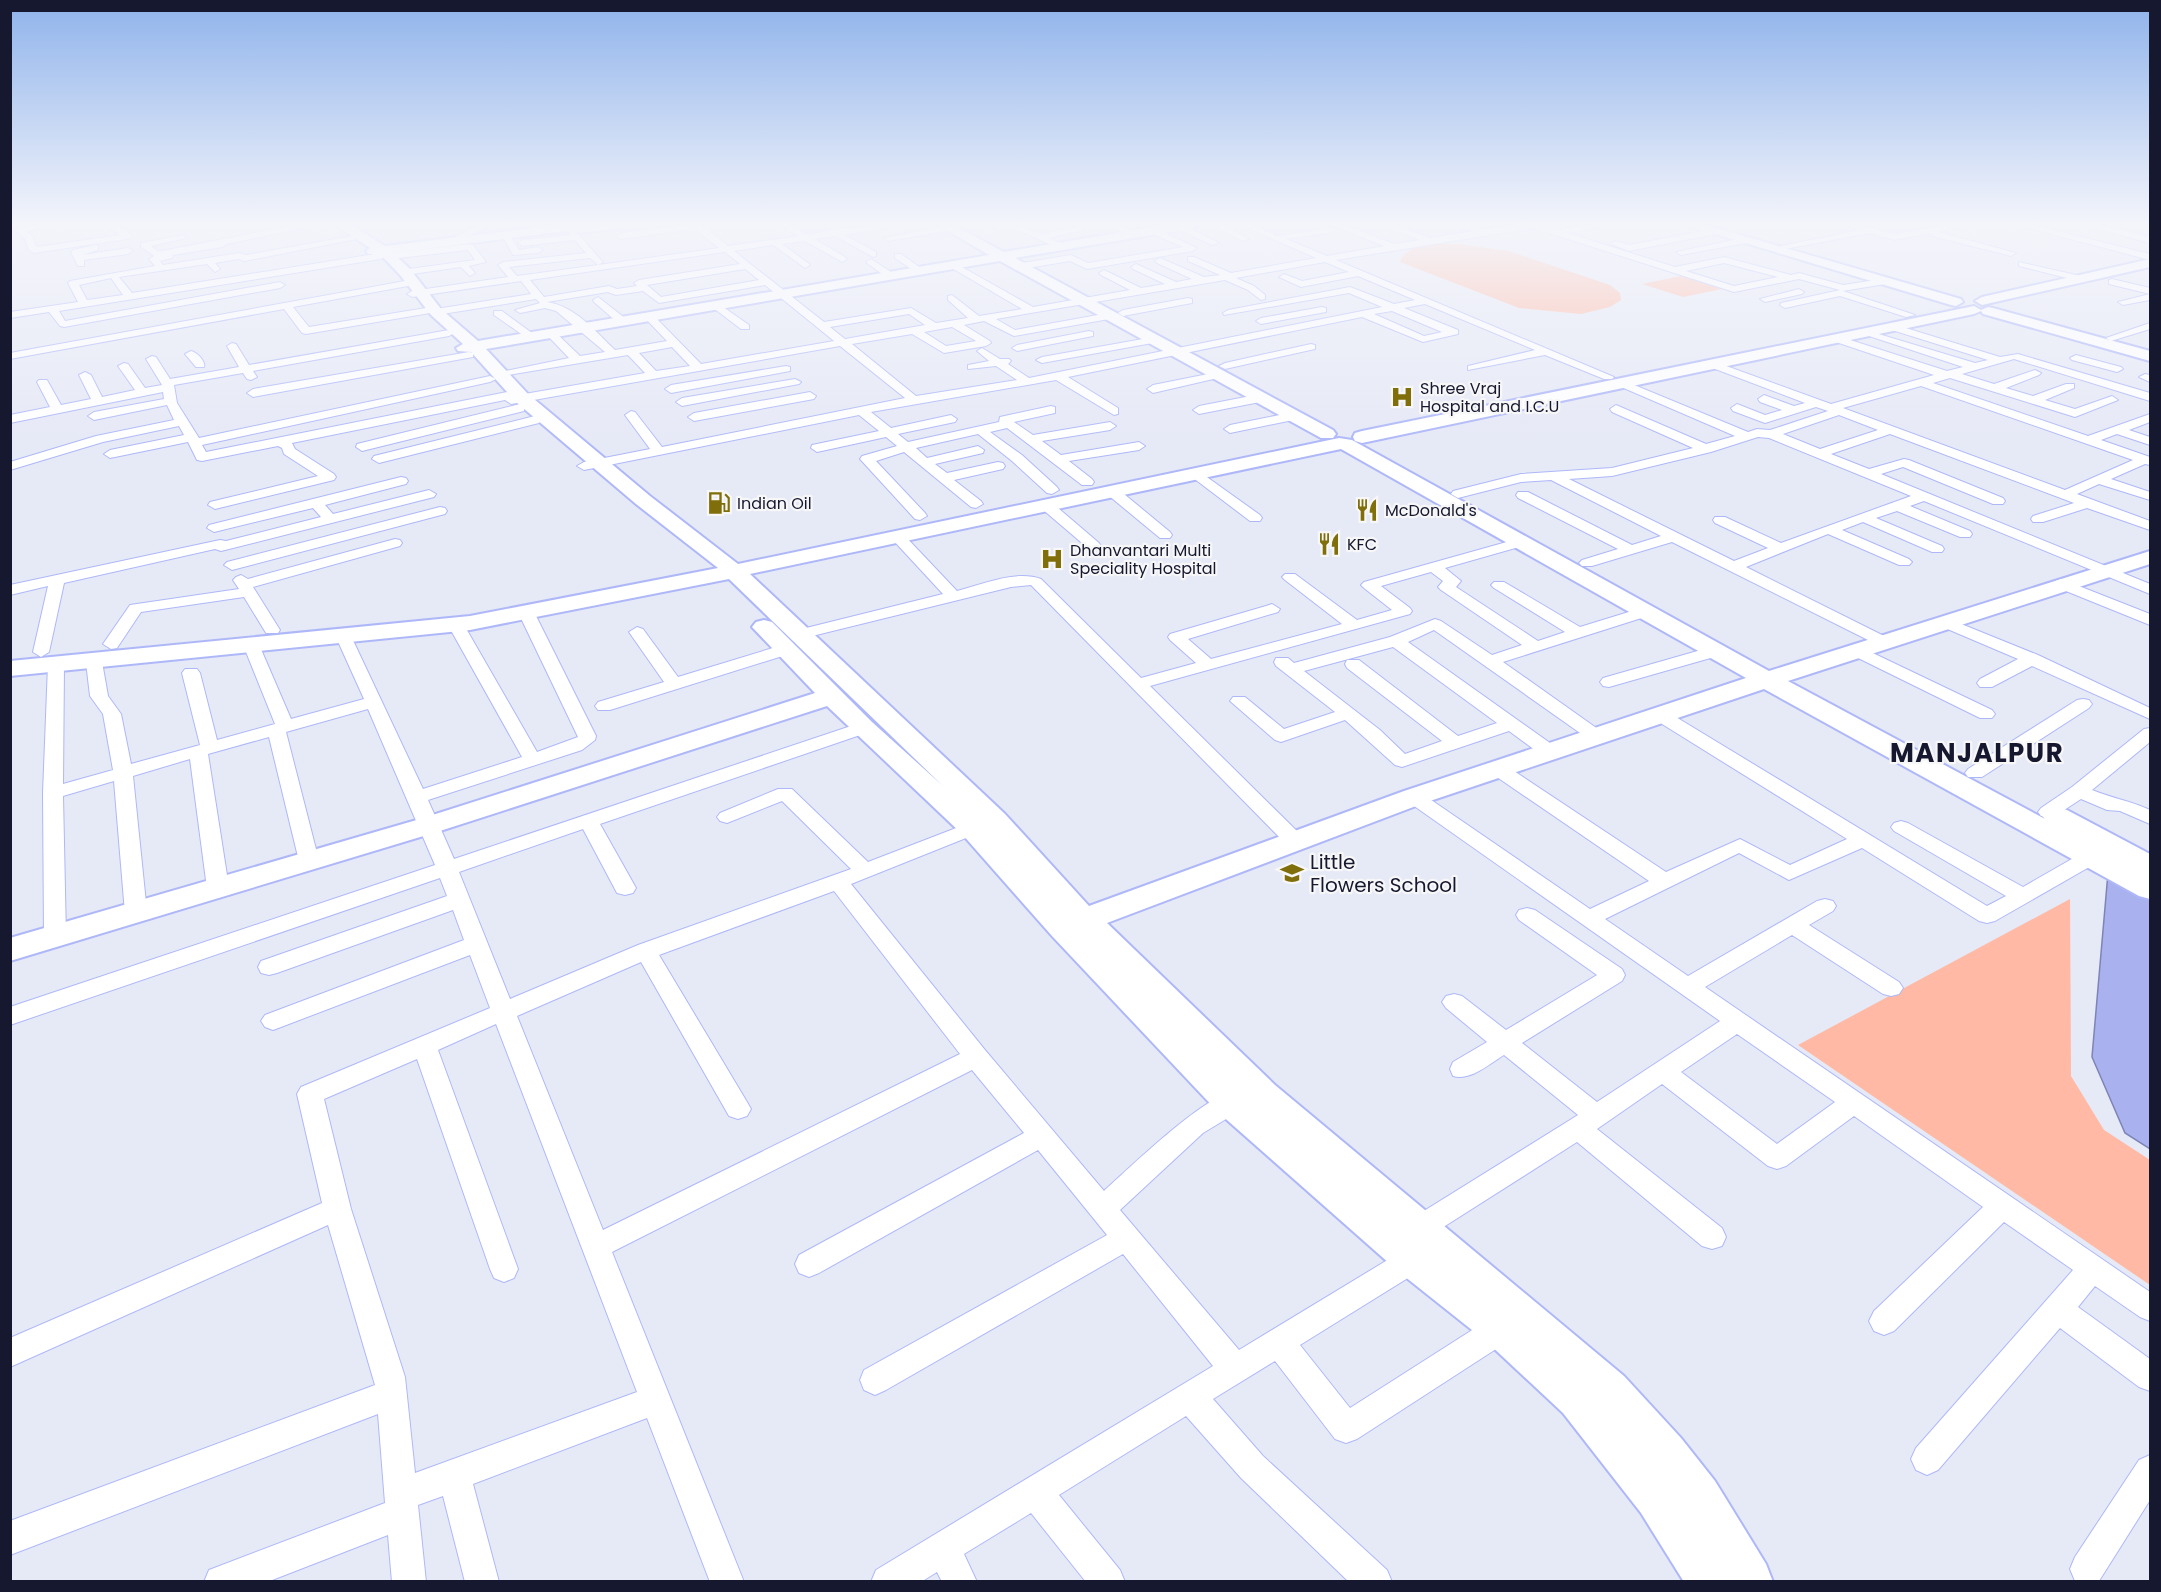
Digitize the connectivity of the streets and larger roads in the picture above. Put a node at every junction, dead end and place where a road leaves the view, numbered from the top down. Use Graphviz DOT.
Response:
graph roads {
  1 [pos="81,298"];
  2 [pos="118,298"];
  3 [pos="133,298"];
  4 [pos="179,298"];
  5 [pos="213,298"];
  6 [pos="222,298"];
  7 [pos="264,298"];
  8 [pos="321,298"];
  9 [pos="323,298"];
  10 [pos="366,298"];
  11 [pos="391,298"];
  12 [pos="401,298"];
  13 [pos="401,298"];
  14 [pos="406,298"];
  15 [pos="422,298"];
  16 [pos="438,298"];
  17 [pos="757,298"];
  18 [pos="788,298"];
  19 [pos="952,298"];
  20 [pos="1011,298"];
  21 [pos="1088,298"];
  22 [pos="1102,298"];
  23 [pos="1261,298"];
  24 [pos="1285,298"];
  25 [pos="1369,298"];
  26 [pos="1419,298"];
  27 [pos="1768,298"];
  28 [pos="1816,298"];
  29 [pos="1857,298"];
  30 [pos="1951,298"];
  31 [pos="1958,298"];
  32 [pos="2006,298"];
  33 [pos="2013,298"];
  34 [pos="2028,298"];
  35 [pos="2039,298"];
  36 [pos="2143,298"];
  37 [pos="1765,299"];
  38 [pos="312,300"];
  39 [pos="598,300"];
  40 [pos="1091,300"];
  41 [pos="1188,301"];
  42 [pos="1264,301"];
  43 [pos="1425,301"];
  44 [pos="97,302"];
  45 [pos="2122,302"];
  46 [pos="2018,303"];
  47 [pos="84,304"];
  48 [pos="183,304"];
  49 [pos="286,304"];
  50 [pos="716,305"];
  51 [pos="1785,305"];
  52 [pos="1980,305"];
  53 [pos="272,307"];
  54 [pos="331,307"];
  55 [pos="1330,308"];
  56 [pos="1391,308"];
  57 [pos="145,310"];
  58 [pos="520,310"];
  59 [pos="1033,310"];
  60 [pos="498,313"];
  61 [pos="1228,313"];
  62 [pos="1362,313"];
  63 [pos="1116,314"];
  64 [pos="10,315"];
  65 [pos="245,315"];
  66 [pos="1291,315"];
  67 [pos="1910,315"];
  68 [pos="106,316"];
  69 [pos="58,317"];
  70 [pos="649,317"];
  71 [pos="385,319"];
  72 [pos="982,319"];
  73 [pos="199,321"];
  74 [pos="622,321"];
  75 [pos="1261,321"];
  76 [pos="956,324"];
  77 [pos="1313,324"];
  78 [pos="1483,325"];
  79 [pos="10,326"];
  80 [pos="820,326"];
  81 [pos="2151,326"];
  82 [pos="584,327"];
  83 [pos="745,327"];
  84 [pos="159,328"];
  85 [pos="1896,328"];
  86 [pos="306,331"];
  87 [pos="915,331"];
  88 [pos="1452,332"];
  89 [pos="550,333"];
  90 [pos="1868,333"];
  91 [pos="1089,334"];
  92 [pos="947,335"];
  93 [pos="118,336"];
  94 [pos="1070,338"];
  95 [pos="75,339"];
  96 [pos="530,340"];
  97 [pos="1154,340"];
  98 [pos="1242,340"];
  99 [pos="1840,340"];
  100 [pos="2107,341"];
  101 [pos="675,343"];
  102 [pos="841,344"];
  103 [pos="1221,344"];
  104 [pos="10,346"];
  105 [pos="232,346"];
  106 [pos="1311,347"];
  107 [pos="297,348"];
  108 [pos="361,348"];
  109 [pos="2151,349"];
  110 [pos="631,351"];
  111 [pos="982,351"];
  112 [pos="1092,351"];
  113 [pos="1186,351"];
  114 [pos="1546,351"];
  115 [pos="277,352"];
  116 [pos="191,354"];
  117 [pos="613,354"];
  118 [pos="322,355"];
  119 [pos="1274,355"];
  120 [pos="10,356"];
  121 [pos="2151,356"];
  122 [pos="592,357"];
  123 [pos="152,359"];
  124 [pos="578,360"];
  125 [pos="1042,360"];
  126 [pos="1251,360"];
  127 [pos="1999,360"];
  128 [pos="285,362"];
  129 [pos="998,363"];
  130 [pos="242,364"];
  131 [pos="124,366"];
  132 [pos="1714,366"];
  133 [pos="972,367"];
  134 [pos="1975,367"];
  135 [pos="699,368"];
  136 [pos="1473,368"];
  137 [pos="786,369"];
  138 [pos="2117,369"];
  139 [pos="376,371"];
  140 [pos="1222,371"];
  141 [pos="2035,373"];
  142 [pos="1948,374"];
  143 [pos="85,375"];
  144 [pos="656,375"];
  145 [pos="1058,376"];
  146 [pos="339,378"];
  147 [pos="1615,381"];
  148 [pos="43,382"];
  149 [pos="795,382"];
  150 [pos="1027,382"];
  151 [pos="1920,382"];
  152 [pos="614,383"];
  153 [pos="300,384"];
  154 [pos="168,385"];
  155 [pos="2070,386"];
  156 [pos="998,387"];
  157 [pos="1994,388"];
  158 [pos="670,389"];
  159 [pos="1154,389"];
  160 [pos="142,392"];
  161 [pos="810,396"];
  162 [pos="512,397"];
  163 [pos="2151,397"];
  164 [pos="1261,399"];
  165 [pos="1764,399"];
  166 [pos="914,400"];
  167 [pos="2033,400"];
  168 [pos="2112,400"];
  169 [pos="98,401"];
  170 [pos="171,401"];
  171 [pos="682,402"];
  172 [pos="1816,403"];
  173 [pos="1737,408"];
  174 [pos="1616,409"];
  175 [pos="1835,409"];
  176 [pos="57,410"];
  177 [pos="1051,410"];
  178 [pos="1199,410"];
  179 [pos="1793,410"];
  180 [pos="862,411"];
  181 [pos="1114,411"];
  182 [pos="1034,414"];
  183 [pos="631,415"];
  184 [pos="94,416"];
  185 [pos="1294,416"];
  186 [pos="694,417"];
  187 [pos="2151,418"];
  188 [pos="10,419"];
  189 [pos="951,419"];
  190 [pos="182,422"];
  191 [pos="1009,424"];
  192 [pos="1110,426"];
  193 [pos="1230,429"];
  194 [pos="980,430"];
  195 [pos="1890,430"];
  196 [pos="2117,430"];
  197 [pos="247,431"];
  198 [pos="888,432"];
  199 [pos="1771,434"];
  200 [pos="1747,436"];
  201 [pos="1343,437"];
  202 [pos="195,439"];
  203 [pos="1031,439"];
  204 [pos="713,440"];
  205 [pos="2088,440"];
  206 [pos="280,441"];
  207 [pos="2151,441"];
  208 [pos="258,446"];
  209 [pos="1139,446"];
  210 [pos="362,447"];
  211 [pos="817,448"];
  212 [pos="907,448"];
  213 [pos="1706,449"];
  214 [pos="658,450"];
  215 [pos="978,450"];
  216 [pos="110,454"];
  217 [pos="1818,454"];
  218 [pos="378,459"];
  219 [pos="1059,459"];
  220 [pos="2148,460"];
  221 [pos="924,462"];
  222 [pos="591,464"];
  223 [pos="10,466"];
  224 [pos="998,466"];
  225 [pos="1197,474"];
  226 [pos="1867,474"];
  227 [pos="1555,477"];
  228 [pos="944,478"];
  229 [pos="2099,480"];
  230 [pos="401,481"];
  231 [pos="1088,482"];
  232 [pos="1113,492"];
  233 [pos="429,494"];
  234 [pos="1458,494"];
  235 [pos="1523,495"];
  236 [pos="2065,495"];
  237 [pos="2151,496"];
  238 [pos="1923,497"];
  239 [pos="1049,498"];
  240 [pos="1998,501"];
  241 [pos="316,503"];
  242 [pos="2088,503"];
  243 [pos="976,504"];
  244 [pos="214,505"];
  245 [pos="1898,506"];
  246 [pos="440,511"];
  247 [pos="920,516"];
  248 [pos="1863,517"];
  249 [pos="1255,518"];
  250 [pos="330,519"];
  251 [pos="2038,519"];
  252 [pos="1720,520"];
  253 [pos="2151,526"];
  254 [pos="214,528"];
  255 [pos="1828,529"];
  256 [pos="1965,534"];
  257 [pos="1165,535"];
  258 [pos="898,537"];
  259 [pos="1673,537"];
  260 [pos="395,543"];
  261 [pos="1521,543"];
  262 [pos="1094,546"];
  263 [pos="221,547"];
  264 [pos="1780,548"];
  265 [pos="1937,549"];
  266 [pos="1631,550"];
  267 [pos="2151,557"];
  268 [pos="1904,562"];
  269 [pos="1587,563"];
  270 [pos="232,565"];
  271 [pos="1433,567"];
  272 [pos="1733,567"];
  273 [pos="716,568"];
  274 [pos="2104,572"];
  275 [pos="1290,577"];
  276 [pos="57,580"];
  277 [pos="2061,584"];
  278 [pos="1499,585"];
  279 [pos="246,588"];
  280 [pos="2151,589"];
  281 [pos="10,590"];
  282 [pos="954,596"];
  283 [pos="1272,609"];
  284 [pos="526,612"];
  285 [pos="1645,612"];
  286 [pos="2151,620"];
  287 [pos="1944,622"];
  288 [pos="456,625"];
  289 [pos="1355,626"];
  290 [pos="272,630"];
  291 [pos="637,632"];
  292 [pos="1579,634"];
  293 [pos="344,637"];
  294 [pos="1396,641"];
  295 [pos="793,642"];
  296 [pos="1882,642"];
  297 [pos="111,644"];
  298 [pos="252,647"];
  299 [pos="1536,647"];
  300 [pos="1268,650"];
  301 [pos="1856,650"];
  302 [pos="1715,651"];
  303 [pos="10,654"];
  304 [pos="48,658"];
  305 [pos="2032,659"];
  306 [pos="1490,661"];
  307 [pos="93,662"];
  308 [pos="1353,663"];
  309 [pos="1209,666"];
  310 [pos="10,669"];
  311 [pos="1290,669"];
  312 [pos="191,673"];
  313 [pos="1776,676"];
  314 [pos="1609,682"];
  315 [pos="1986,683"];
  316 [pos="674,684"];
  317 [pos="1137,684"];
  318 [pos="833,696"];
  319 [pos="1239,701"];
  320 [pos="373,702"];
  321 [pos="2083,704"];
  322 [pos="604,706"];
  323 [pos="1346,714"];
  324 [pos="1986,714"];
  325 [pos="2151,714"];
  326 [pos="1660,715"];
  327 [pos="1511,724"];
  328 [pos="280,728"];
  329 [pos="863,728"];
  330 [pos="2151,733"];
  331 [pos="1596,736"];
  332 [pos="1456,743"];
  333 [pos="204,750"];
  334 [pos="1550,752"];
  335 [pos="532,759"];
  336 [pos="1498,769"];
  337 [pos="123,773"];
  338 [pos="1975,773"];
  339 [pos="2079,791"];
  340 [pos="53,793"];
  341 [pos="417,797"];
  342 [pos="1414,797"];
  343 [pos="2049,812"];
  344 [pos="727,817"];
  345 [pos="2151,818"];
  346 [pos="589,821"];
  347 [pos="983,824"];
  348 [pos="430,825"];
  349 [pos="1901,827"];
  350 [pos="1294,840"];
  351 [pos="1863,840"];
  352 [pos="2091,857"];
  353 [pos="309,861"];
  354 [pos="2151,866"];
  355 [pos="447,869"];
  356 [pos="865,871"];
  357 [pos="1664,881"];
  358 [pos="838,882"];
  359 [pos="218,888"];
  360 [pos="625,888"];
  361 [pos="2151,889"];
  362 [pos="2023,896"];
  363 [pos="459,900"];
  364 [pos="1825,906"];
  365 [pos="135,913"];
  366 [pos="1527,915"];
  367 [pos="1588,918"];
  368 [pos="1073,924"];
  369 [pos="1792,925"];
  370 [pos="55,937"];
  371 [pos="475,944"];
  372 [pos="10,950"];
  373 [pos="646,951"];
  374 [pos="269,967"];
  375 [pos="1687,987"];
  376 [pos="1891,988"];
  377 [pos="1454,1002"];
  378 [pos="502,1012"];
  379 [pos="10,1016"];
  380 [pos="273,1021"];
  381 [pos="1738,1022"];
  382 [pos="1506,1043"];
  383 [pos="424,1045"];
  384 [pos="976,1057"];
  385 [pos="1461,1070"];
  386 [pos="1664,1072"];
  387 [pos="1854,1102"];
  388 [pos="1232,1103"];
  389 [pos="738,1109"];
  390 [pos="1588,1122"];
  391 [pos="1041,1136"];
  392 [pos="2003,1205"];
  393 [pos="337,1209"];
  394 [pos="1102,1209"];
  395 [pos="1712,1237"];
  396 [pos="1126,1238"];
  397 [pos="1409,1244"];
  398 [pos="595,1247"];
  399 [pos="809,1263"];
  400 [pos="2093,1268"];
  401 [pos="504,1269"];
  402 [pos="2151,1308"];
  403 [pos="2057,1309"];
  404 [pos="1884,1321"];
  405 [pos="1502,1328"];
  406 [pos="1279,1342"];
  407 [pos="10,1353"];
  408 [pos="1235,1369"];
  409 [pos="2151,1377"];
  410 [pos="875,1380"];
  411 [pos="392,1395"];
  412 [pos="1190,1397"];
  413 [pos="656,1400"];
  414 [pos="1927,1459"];
  415 [pos="2151,1471"];
  416 [pos="454,1475"];
  417 [pos="1035,1492"];
  418 [pos="402,1504"];
  419 [pos="10,1538"];
  420 [pos="943,1548"];
  421 [pos="2087,1569"];
  422 [pos="221,1581"];
  423 [pos="409,1581"];
  424 [pos="482,1581"];
  425 [pos="727,1581"];
  426 [pos="888,1581"];
  427 [pos="960,1581"];
  428 [pos="1108,1581"];
  429 [pos="1375,1581"];
  430 [pos="1713,1581"];
  431 [pos="1748,1581"];
  1 -- 47 [label="street"];
  2 -- 44 [label="street"];
  3 -- 57 [label="street"];
  4 -- 48 [label="street"];
  5 -- 48 [label="street"];
  6 -- 65 [label="street"];
  7 -- 53 [label="street"];
  8 -- 38 [label="street"];
  9 -- 54 [label="street"];
  10 -- 71 [label="street"];
  11 -- 86 [label="street"];
  12 -- 71 [label="street"];
  13 -- 108 [label="street"];
  14 -- 139 [label="street"];
  15 -- 162 [label="street"];
  16 -- 96 [label="street"];
  17 -- 50 [label="street"];
  18 -- 80 [label="street"];
  19 -- 72 [label="street"];
  20 -- 59 [label="street"];
  21 -- 40 [label="street"];
  22 -- 40 [label="street"];
  23 -- 42 [label="street"];
  24 -- 42 [label="street"];
  25 -- 56 [label="street"];
  26 -- 43 [label="street"];
  27 -- 37 [label="street"];
  28 -- 51 [label="street"];
  29 -- 67 [label="street"];
  30 -- 52 [label="street"];
  31 -- 52 [label="street"];
  32 -- 52 [label="street"];
  33 -- 52 [label="street"];
  34 -- 46 [label="street"];
  35 -- 46 [label="street"];
  36 -- 45 [label="street"];
  38 -- 49 [label="street"];
  39 -- 74 [label="street"];
  40 -- 59 [label="street"];
  40 -- 63 [label="street"];
  41 -- 63 [label="street"];
  42 -- 61 [label="street"];
  42 -- 66 [label="street"];
  43 -- 56 [label="street"];
  43 -- 78 [label="street"];
  44 -- 47 [label="street"];
  44 -- 68 [label="street"];
  46 -- 52 [label="street"];
  47 -- 69 [label="street"];
  48 -- 57 [label="street"];
  48 -- 73 [label="street"];
  49 -- 53 [label="street"];
  49 -- 86 [label="street"];
  50 -- 70 [label="street"];
  50 -- 83 [label="street"];
  52 -- 67 [label="street"];
  52 -- 85 [label="street"];
  52 -- 100 [label="street"];
  53 -- 65 [label="street"];
  55 -- 66 [label="street"];
  56 -- 62 [label="street"];
  56 -- 88 [label="street"];
  57 -- 68 [label="street"];
  57 -- 84 [label="street"];
  58 -- 82 [label="street"];
  59 -- 72 [label="street"];
  60 -- 96 [label="street"];
  62 -- 77 [label="street"];
  62 -- 88 [label="street"];
  63 -- 72 [label="street"];
  63 -- 97 [label="street"];
  63 -- 113 [label="street"];
  64 -- 69 [label="street"];
  65 -- 73 [label="street"];
  66 -- 75 [label="street"];
  66 -- 77 [label="street"];
  67 -- 147 [label="street"];
  68 -- 69 [label="street"];
  68 -- 93 [label="street"];
  69 -- 79 [label="street"];
  69 -- 95 [label="street"];
  70 -- 74 [label="street"];
  70 -- 101 [label="street"];
  71 -- 86 [label="street"];
  72 -- 76 [label="street"];
  73 -- 84 [label="street"];
  74 -- 82 [label="street"];
  76 -- 92 [label="street"];
  76 -- 92 [label="street"];
  77 -- 98 [label="street"];
  78 -- 88 [label="street"];
  78 -- 114 [label="street"];
  80 -- 92 [label="street"];
  80 -- 102 [label="street"];
  81 -- 100 [label="street"];
  82 -- 89 [label="street"];
  82 -- 117 [label="street"];
  84 -- 93 [label="street"];
  85 -- 90 [label="street"];
  85 -- 127 [label="street"];
  87 -- 92 [label="street"];
  87 -- 92 [label="street"];
  87 -- 102 [label="street"];
  89 -- 96 [label="street"];
  89 -- 124 [label="street"];
  90 -- 99 [label="street"];
  90 -- 134 [label="street"];
  91 -- 94 [label="street"];
  93 -- 95 [label="street"];
  94 -- 112 [label="street"];
  94 -- 129 [label="street"];
  95 -- 104 [label="street"];
  95 -- 120 [label="street"];
  97 -- 112 [label="street"];
  97 -- 113 [label="street"];
  98 -- 103 [label="street"];
  98 -- 119 [label="street"];
  99 -- 132 [label="street"];
  99 -- 142 [label="street"];
  100 -- 109 [label="street"];
  100 -- 121 [label="street"];
  100 -- 138 [label="street"];
  101 -- 110 [label="street"];
  101 -- 135 [label="street"];
  102 -- 135 [label="street"];
  102 -- 166 [label="street"];
  103 -- 113 [label="street"];
  103 -- 126 [label="street"];
  105 -- 130 [label="street"];
  106 -- 119 [label="street"];
  107 -- 115 [label="street"];
  108 -- 118 [label="street"];
  108 -- 139 [label="street"];
  110 -- 117 [label="street"];
  110 -- 144 [label="street"];
  111 -- 129 [label="street"];
  112 -- 125 [label="street"];
  113 -- 140 [label="street"];
  113 -- 145 [label="street"];
  114 -- 136 [label="street"];
  114 -- 147 [label="street"];
  115 -- 128 [label="street"];
  115 -- 130 [label="street"];
  116 -- 130 [label="street"];
  117 -- 122 [label="street"];
  118 -- 128 [label="street"];
  118 -- 146 [label="street"];
  119 -- 126 [label="street"];
  122 -- 124 [label="street"];
  122 -- 152 [label="street"];
  123 -- 154 [label="street"];
  124 -- 162 [label="street"];
  126 -- 140 [label="street"];
  127 -- 134 [label="street"];
  127 -- 163 [label="street"];
  128 -- 130 [label="street"];
  128 -- 153 [label="street"];
  129 -- 133 [label="street"];
  129 -- 150 [label="street"];
  130 -- 153 [label="street"];
  130 -- 154 [label="street"];
  131 -- 160 [label="street"];
  132 -- 147 [label="street"];
  132 -- 172 [label="street"];
  134 -- 142 [label="street"];
  135 -- 144 [label="street"];
  137 -- 158 [label="street"];
  139 -- 146 [label="street"];
  140 -- 159 [label="street"];
  140 -- 164 [label="street"];
  140 -- 201 [label="street"];
  141 -- 157 [label="street"];
  142 -- 151 [label="street"];
  142 -- 157 [label="street"];
  143 -- 169 [label="street"];
  144 -- 152 [label="street"];
  144 -- 158 [label="street"];
  145 -- 150 [label="street"];
  145 -- 181 [label="street"];
  146 -- 153 [label="street"];
  147 -- 200 [label="street"];
  147 -- 201 [label="street"];
  148 -- 176 [label="street"];
  149 -- 171 [label="street"];
  150 -- 156 [label="street"];
  151 -- 175 [label="street"];
  151 -- 205 [label="street"];
  152 -- 162 [label="street"];
  154 -- 160 [label="street"];
  154 -- 170 [label="street"];
  155 -- 167 [label="street"];
  156 -- 166 [label="street"];
  156 -- 182 [label="street"];
  157 -- 167 [label="street"];
  158 -- 171 [label="street"];
  160 -- 169 [label="street"];
  161 -- 186 [label="street"];
  162 -- 197 [label="street"];
  162 -- 206 [label="street"];
  162 -- 210 [label="street"];
  162 -- 218 [label="street"];
  162 -- 222 [label="street"];
  164 -- 178 [label="street"];
  164 -- 185 [label="street"];
  165 -- 179 [label="street"];
  166 -- 180 [label="street"];
  167 -- 168 [label="street"];
  169 -- 176 [label="street"];
  170 -- 184 [label="street"];
  170 -- 190 [label="street"];
  171 -- 186 [label="street"];
  172 -- 175 [label="street"];
  172 -- 179 [label="street"];
  173 -- 179 [label="street"];
  174 -- 213 [label="street"];
  175 -- 195 [label="street"];
  175 -- 199 [label="street"];
  176 -- 188 [label="street"];
  177 -- 182 [label="street"];
  180 -- 198 [label="street"];
  180 -- 204 [label="street"];
  182 -- 191 [label="street"];
  183 -- 214 [label="street"];
  185 -- 193 [label="street"];
  185 -- 201 [label="street"];
  186 -- 204 [label="street"];
  187 -- 196 [label="street"];
  189 -- 198 [label="street"];
  190 -- 202 [label="street"];
  190 -- 223 [label="street"];
  191 -- 194 [label="street"];
  191 -- 203 [label="street"];
  192 -- 203 [label="street"];
  194 -- 212 [label="street"];
  194 -- 239 [label="street"];
  195 -- 217 [label="street"];
  195 -- 236 [label="street"];
  196 -- 205 [label="street"];
  196 -- 207 [label="street"];
  197 -- 202 [label="street"];
  197 -- 208 [label="street"];
  198 -- 211 [label="street"];
  198 -- 212 [label="street"];
  199 -- 200 [label="street"];
  199 -- 217 [label="street"];
  200 -- 213 [label="street"];
  201 -- 225 [label="street"];
  201 -- 231 [label="street"];
  201 -- 234 [label="street"];
  201 -- 261 [label="street"];
  202 -- 208 [label="street"];
  202 -- 216 [label="street"];
  203 -- 219 [label="street"];
  204 -- 214 [label="street"];
  205 -- 220 [label="street"];
  206 -- 208 [label="street"];
  206 -- 244 [label="street"];
  209 -- 219 [label="street"];
  212 -- 221 [label="street"];
  212 -- 247 [label="street"];
  213 -- 227 [label="street"];
  214 -- 222 [label="street"];
  215 -- 221 [label="street"];
  217 -- 226 [label="street"];
  219 -- 231 [label="street"];
  220 -- 229 [label="street"];
  221 -- 228 [label="street"];
  222 -- 273 [label="street"];
  224 -- 228 [label="street"];
  225 -- 232 [label="street"];
  225 -- 249 [label="street"];
  226 -- 238 [label="street"];
  226 -- 240 [label="street"];
  227 -- 234 [label="street"];
  227 -- 259 [label="street"];
  228 -- 243 [label="street"];
  229 -- 236 [label="street"];
  229 -- 237 [label="street"];
  230 -- 241 [label="street"];
  231 -- 239 [label="street"];
  232 -- 239 [label="street"];
  232 -- 257 [label="street"];
  233 -- 250 [label="street"];
  234 -- 269 [label="street"];
  235 -- 266 [label="street"];
  236 -- 242 [label="street"];
  238 -- 245 [label="street"];
  238 -- 274 [label="street"];
  239 -- 243 [label="street"];
  239 -- 258 [label="street"];
  239 -- 262 [label="street"];
  241 -- 250 [label="street"];
  241 -- 254 [label="street"];
  242 -- 251 [label="street"];
  242 -- 253 [label="street"];
  243 -- 247 [label="street"];
  245 -- 248 [label="street"];
  245 -- 256 [label="street"];
  246 -- 270 [label="street"];
  247 -- 273 [label="street"];
  248 -- 255 [label="street"];
  248 -- 265 [label="street"];
  250 -- 263 [label="street"];
  252 -- 264 [label="street"];
  255 -- 264 [label="street"];
  255 -- 268 [label="street"];
  258 -- 273 [label="street"];
  258 -- 282 [label="street"];
  259 -- 266 [label="street"];
  259 -- 272 [label="street"];
  260 -- 279 [label="street"];
  261 -- 271 [label="street"];
  261 -- 285 [label="street"];
  263 -- 270 [label="street"];
  263 -- 276 [label="street"];
  264 -- 272 [label="street"];
  266 -- 269 [label="street"];
  267 -- 274 [label="street"];
  269 -- 313 [label="street"];
  270 -- 279 [label="street"];
  271 -- 289 [label="street"];
  271 -- 299 [label="street"];
  272 -- 296 [label="street"];
  273 -- 284 [label="street"];
  273 -- 290 [label="street"];
  273 -- 295 [label="street"];
  274 -- 277 [label="street"];
  274 -- 280 [label="street"];
  275 -- 289 [label="street"];
  276 -- 281 [label="street"];
  276 -- 304 [label="street"];
  277 -- 286 [label="street"];
  277 -- 287 [label="street"];
  278 -- 292 [label="street"];
  279 -- 290 [label="street"];
  279 -- 297 [label="street"];
  282 -- 295 [label="street"];
  282 -- 317 [label="street"];
  283 -- 309 [label="street"];
  284 -- 288 [label="street"];
  284 -- 335 [label="street"];
  285 -- 292 [label="street"];
  285 -- 302 [label="street"];
  287 -- 296 [label="street"];
  287 -- 305 [label="street"];
  288 -- 293 [label="street"];
  288 -- 335 [label="street"];
  289 -- 300 [label="street"];
  290 -- 297 [label="street"];
  291 -- 316 [label="street"];
  292 -- 299 [label="street"];
  293 -- 298 [label="street"];
  293 -- 320 [label="street"];
  294 -- 306 [label="street"];
  294 -- 311 [label="street"];
  294 -- 327 [label="street"];
  295 -- 316 [label="street"];
  295 -- 318 [label="street"];
  295 -- 347 [label="street"];
  296 -- 301 [label="street"];
  297 -- 304 [label="street"];
  298 -- 307 [label="street"];
  298 -- 328 [label="street"];
  299 -- 306 [label="street"];
  300 -- 309 [label="street"];
  300 -- 311 [label="street"];
  301 -- 313 [label="street"];
  301 -- 324 [label="street"];
  302 -- 313 [label="street"];
  302 -- 314 [label="street"];
  303 -- 304 [label="street"];
  304 -- 307 [label="street"];
  304 -- 310 [label="street"];
  304 -- 340 [label="street"];
  305 -- 315 [label="street"];
  305 -- 325 [label="street"];
  306 -- 331 [label="street"];
  307 -- 337 [label="street"];
  308 -- 332 [label="street"];
  309 -- 317 [label="street"];
  311 -- 323 [label="street"];
  312 -- 333 [label="street"];
  313 -- 326 [label="street"];
  313 -- 338 [label="street"];
  313 -- 352 [label="street"];
  316 -- 322 [label="street"];
  317 -- 350 [label="street"];
  318 -- 329 [label="street"];
  318 -- 348 [label="street"];
  319 -- 323 [label="street"];
  320 -- 328 [label="street"];
  320 -- 341 [label="street"];
  321 -- 338 [label="street"];
  323 -- 332 [label="street"];
  326 -- 331 [label="street"];
  326 -- 351 [label="street"];
  327 -- 332 [label="street"];
  327 -- 334 [label="street"];
  328 -- 333 [label="street"];
  328 -- 353 [label="street"];
  329 -- 346 [label="street"];
  329 -- 347 [label="street"];
  330 -- 339 [label="street"];
  331 -- 334 [label="street"];
  333 -- 337 [label="street"];
  333 -- 359 [label="street"];
  334 -- 336 [label="street"];
  335 -- 341 [label="street"];
  336 -- 342 [label="street"];
  336 -- 357 [label="street"];
  337 -- 340 [label="street"];
  337 -- 365 [label="street"];
  338 -- 343 [label="street"];
  339 -- 343 [label="street"];
  339 -- 345 [label="street"];
  340 -- 370 [label="street"];
  341 -- 348 [label="street"];
  342 -- 350 [label="street"];
  342 -- 367 [label="street"];
  343 -- 354 [label="street"];
  344 -- 356 [label="street"];
  346 -- 355 [label="street"];
  346 -- 360 [label="street"];
  347 -- 356 [label="street"];
  347 -- 368 [label="street"];
  348 -- 353 [label="street"];
  348 -- 355 [label="street"];
  349 -- 362 [label="street"];
  350 -- 368 [label="street"];
  351 -- 357 [label="street"];
  351 -- 362 [label="street"];
  352 -- 361 [label="street"];
  352 -- 362 [label="street"];
  353 -- 359 [label="street"];
  355 -- 363 [label="street"];
  355 -- 379 [label="street"];
  356 -- 358 [label="street"];
  357 -- 367 [label="street"];
  358 -- 373 [label="street"];
  358 -- 384 [label="street"];
  359 -- 365 [label="street"];
  363 -- 371 [label="street"];
  363 -- 374 [label="street"];
  364 -- 369 [label="street"];
  365 -- 370 [label="street"];
  366 -- 382 [label="street"];
  367 -- 375 [label="street"];
  368 -- 388 [label="street"];
  368 -- 397 [label="street"];
  369 -- 375 [label="street"];
  369 -- 376 [label="street"];
  370 -- 372 [label="street"];
  371 -- 378 [label="street"];
  371 -- 380 [label="street"];
  373 -- 378 [label="street"];
  373 -- 389 [label="street"];
  375 -- 381 [label="street"];
  377 -- 382 [label="street"];
  378 -- 383 [label="street"];
  378 -- 398 [label="street"];
  381 -- 386 [label="street"];
  381 -- 387 [label="street"];
  382 -- 385 [label="street"];
  382 -- 390 [label="street"];
  383 -- 393 [label="street"];
  383 -- 401 [label="street"];
  384 -- 391 [label="street"];
  384 -- 398 [label="street"];
  386 -- 387 [label="street"];
  386 -- 390 [label="street"];
  387 -- 392 [label="street"];
  388 -- 394 [label="street"];
  388 -- 397 [label="street"];
  390 -- 395 [label="street"];
  390 -- 397 [label="street"];
  391 -- 394 [label="street"];
  391 -- 399 [label="street"];
  392 -- 400 [label="street"];
  392 -- 404 [label="street"];
  393 -- 407 [label="street"];
  393 -- 411 [label="street"];
  394 -- 396 [label="street"];
  396 -- 408 [label="street"];
  396 -- 410 [label="street"];
  397 -- 405 [label="street"];
  397 -- 406 [label="street"];
  397 -- 431 [label="street"];
  398 -- 413 [label="street"];
  400 -- 402 [label="street"];
  400 -- 403 [label="street"];
  403 -- 409 [label="street"];
  403 -- 414 [label="street"];
  405 -- 406 [label="street"];
  405 -- 430 [label="street"];
  406 -- 408 [label="street"];
  408 -- 412 [label="street"];
  411 -- 418 [label="street"];
  411 -- 419 [label="street"];
  412 -- 417 [label="street"];
  412 -- 429 [label="street"];
  413 -- 416 [label="street"];
  413 -- 425 [label="street"];
  415 -- 421 [label="street"];
  416 -- 418 [label="street"];
  416 -- 424 [label="street"];
  417 -- 420 [label="street"];
  417 -- 428 [label="street"];
  418 -- 422 [label="street"];
  418 -- 423 [label="street"];
  420 -- 426 [label="street"];
  420 -- 427 [label="street"];
}
